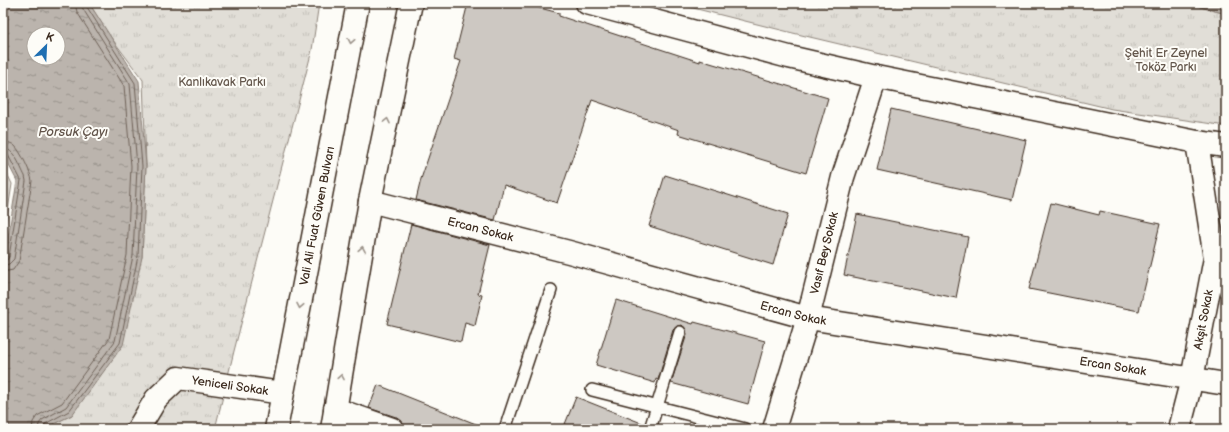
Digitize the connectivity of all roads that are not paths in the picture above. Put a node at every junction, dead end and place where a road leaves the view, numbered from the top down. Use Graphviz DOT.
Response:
graph roads {
  1 [pos="358,3"];
  2 [pos="411,3"];
  3 [pos="588,3"];
  4 [pos="876,77"];
  5 [pos="1197,142"];
  6 [pos="1226,146"];
  7 [pos="370,201"];
  8 [pos="552,290"];
  9 [pos="808,318"];
  10 [pos="680,332"];
  11 [pos="1192,379"];
  12 [pos="1226,384"];
  13 [pos="592,390"];
  14 [pos="282,393"];
  15 [pos="658,406"];
  16 [pos="334,419"];
  17 [pos="138,429"];
  18 [pos="276,429"];
  19 [pos="392,429"];
  20 [pos="505,429"];
  21 [pos="650,429"];
  22 [pos="745,429"];
  23 [pos="774,429"];
  24 [pos="1179,429"];
  1 -- 14 [label="street, Vali Ali Fuat Güven Bulvarı, one-way"];
  7 -- 2 [label="street, one-way"];
  3 -- 4 [label="street"];
  4 -- 5 [label="street"];
  4 -- 9 [label="street, Vasıf Bey Sokak"];
  5 -- 6 [label="street"];
  5 -- 11 [label="street, Akşit Sokak"];
  7 -- 9 [label="street, Ercan Sokak"];
  16 -- 7 [label="street, one-way"];
  8 -- 20 [label="lane"];
  9 -- 11 [label="street, Ercan Sokak"];
  9 -- 23 [label="street, Vasıf Bey Sokak"];
  10 -- 15 [label="lane"];
  11 -- 12 [label="street, Ercan Sokak"];
  11 -- 24 [label="street, Akşit Sokak"];
  13 -- 15 [label="lane"];
  14 -- 17 [label="street, Yeniceli Sokak"];
  14 -- 18 [label="street, Vali Ali Fuat Güven Bulvarı"];
  15 -- 21 [label="lane"];
  15 -- 22 [label="lane"];
  16 -- 19 [label="street"];
}
